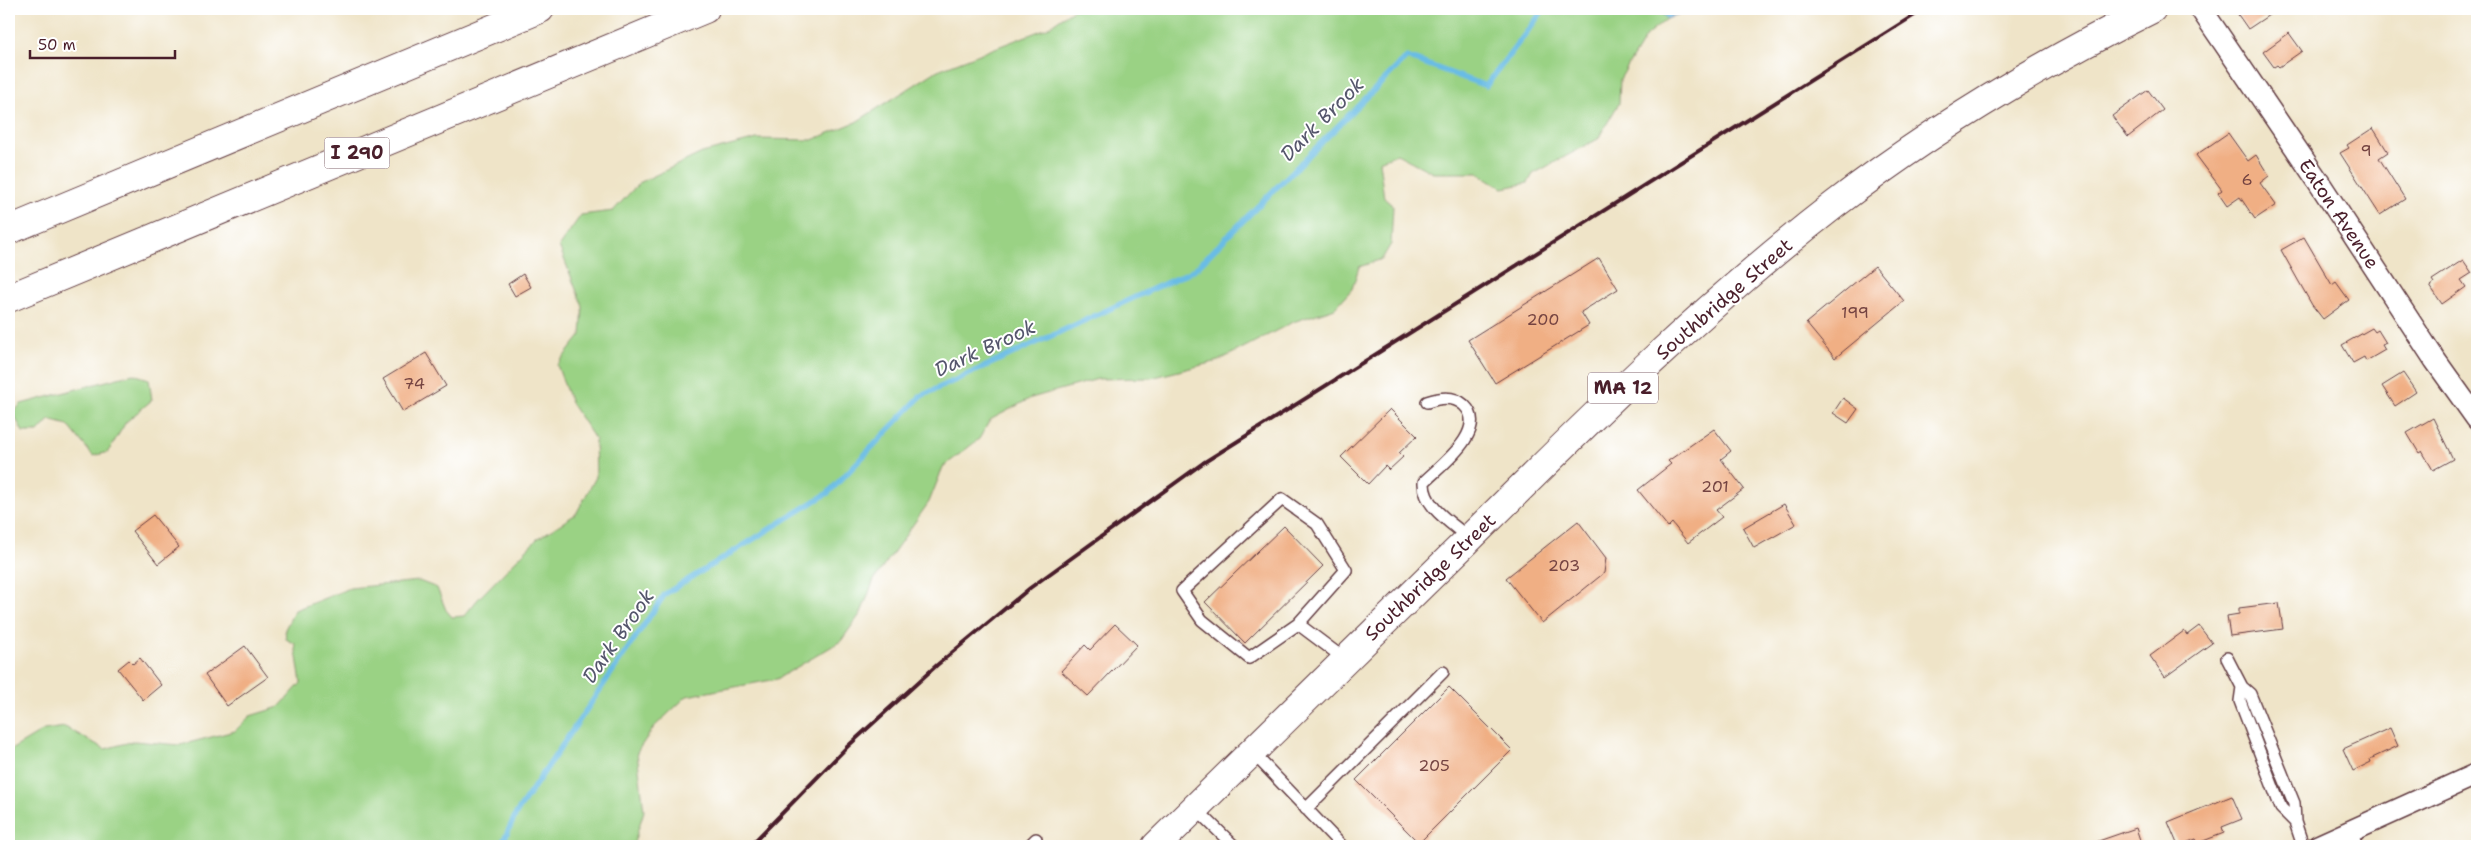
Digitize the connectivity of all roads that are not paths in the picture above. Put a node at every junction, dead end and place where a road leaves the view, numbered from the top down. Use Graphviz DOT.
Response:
graph roads {
  1 [pos="540,9"];
  2 [pos="705,9"];
  3 [pos="2152,9"];
  4 [pos="2201,9"];
  5 [pos="9,230"];
  6 [pos="9,298"];
  7 [pos="1427,402"];
  8 [pos="2477,419"];
  9 [pos="1470,538"];
  10 [pos="1298,624"];
  11 [pos="2227,658"];
  12 [pos="1346,660"];
  13 [pos="1443,672"];
  14 [pos="1252,752"];
  15 [pos="2477,774"];
  16 [pos="1195,808"];
  17 [pos="1306,809"];
  18 [pos="2354,840"];
  19 [pos="1156,846"];
  20 [pos="1234,846"];
  21 [pos="1342,846"];
  22 [pos="2303,846"];
  23 [pos="2318,846"];
  1 -- 5 [label="main road"];
  2 -- 6 [label="main road, I 290"];
  3 -- 9 [label="main road, Southbridge Street / MA 12"];
  4 -- 8 [label="street, Eaton Avenue"];
  7 -- 9 [label="lane"];
  9 -- 12 [label="main road, Southbridge Street / MA 12"];
  10 -- 10 [label="lane"];
  10 -- 12 [label="lane"];
  11 -- 22 [label="lane"];
  12 -- 14 [label="main road, Southbridge Street / MA 12"];
  13 -- 17 [label="lane"];
  14 -- 16 [label="main road, Southbridge Street / MA 12"];
  14 -- 17 [label="lane"];
  15 -- 18 [label="street"];
  16 -- 19 [label="main road, Southbridge Street / MA 12"];
  16 -- 20 [label="lane"];
  17 -- 21 [label="lane"];
  18 -- 23 [label="street"];
}
